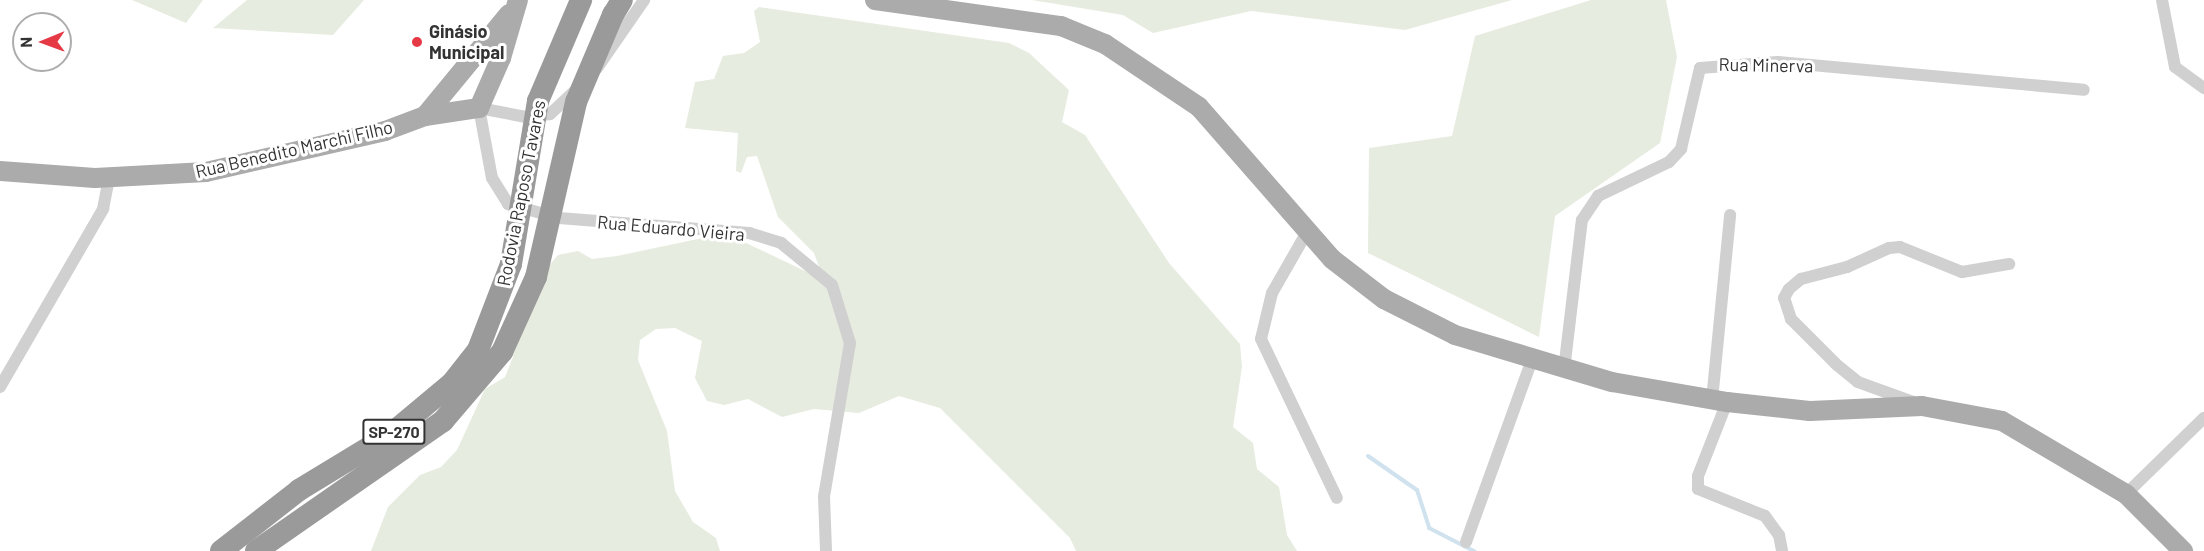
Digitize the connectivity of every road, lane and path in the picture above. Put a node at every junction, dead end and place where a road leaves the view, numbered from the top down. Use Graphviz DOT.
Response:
graph roads {
  1 [pos="622,0"];
  2 [pos="644,0"];
  3 [pos="875,0"];
  4 [pos="2162,0"];
  5 [pos="517,3"];
  6 [pos="579,3"];
  7 [pos="2204,79"];
  8 [pos="2191,82"];
  9 [pos="2204,88"];
  10 [pos="2084,90"];
  11 [pos="479,108"];
  12 [pos="425,116"];
  13 [pos="0,171"];
  14 [pos="109,177"];
  15 [pos="1730,215"];
  16 [pos="1307,232"];
  17 [pos="2009,264"];
  18 [pos="1532,360"];
  19 [pos="1564,370"];
  20 [pos="0,387"];
  21 [pos="1719,401"];
  22 [pos="1922,406"];
  23 [pos="2204,418"];
  24 [pos="2126,494"];
  25 [pos="1337,498"];
  26 [pos="1466,542"];
  27 [pos="1782,549"];
  28 [pos="221,551"];
  29 [pos="256,551"];
  30 [pos="826,551"];
  31 [pos="2183,551"];
  1 -- 29 [label="highway, Rodovia Raposo Tavares / SP-270, bridge"];
  2 -- 11 [label="street"];
  3 -- 16 [label="main road"];
  4 -- 8 [label="street"];
  5 -- 11 [label="main road"];
  5 -- 12 [label="main road"];
  6 -- 28 [label="highway, Rodovia Raposo Tavares / SP-270, bridge"];
  7 -- 8 [label="street"];
  8 -- 9 [label="street"];
  10 -- 19 [label="street, Rua Minerva"];
  11 -- 12 [label="main road, Rua Benedito Marchi Filho"];
  11 -- 30 [label="street, Rua Eduardo Vieira"];
  12 -- 14 [label="main road, Rua Benedito Marchi Filho"];
  13 -- 14 [label="main road, Rua Benedito Marchi Filho"];
  14 -- 20 [label="street"];
  15 -- 21 [label="street"];
  16 -- 18 [label="main road"];
  16 -- 25 [label="street"];
  17 -- 22 [label="street"];
  18 -- 19 [label="main road"];
  18 -- 26 [label="street"];
  19 -- 21 [label="main road"];
  21 -- 22 [label="main road"];
  21 -- 27 [label="street"];
  22 -- 24 [label="main road"];
  23 -- 24 [label="street"];
  24 -- 31 [label="main road"];
}
